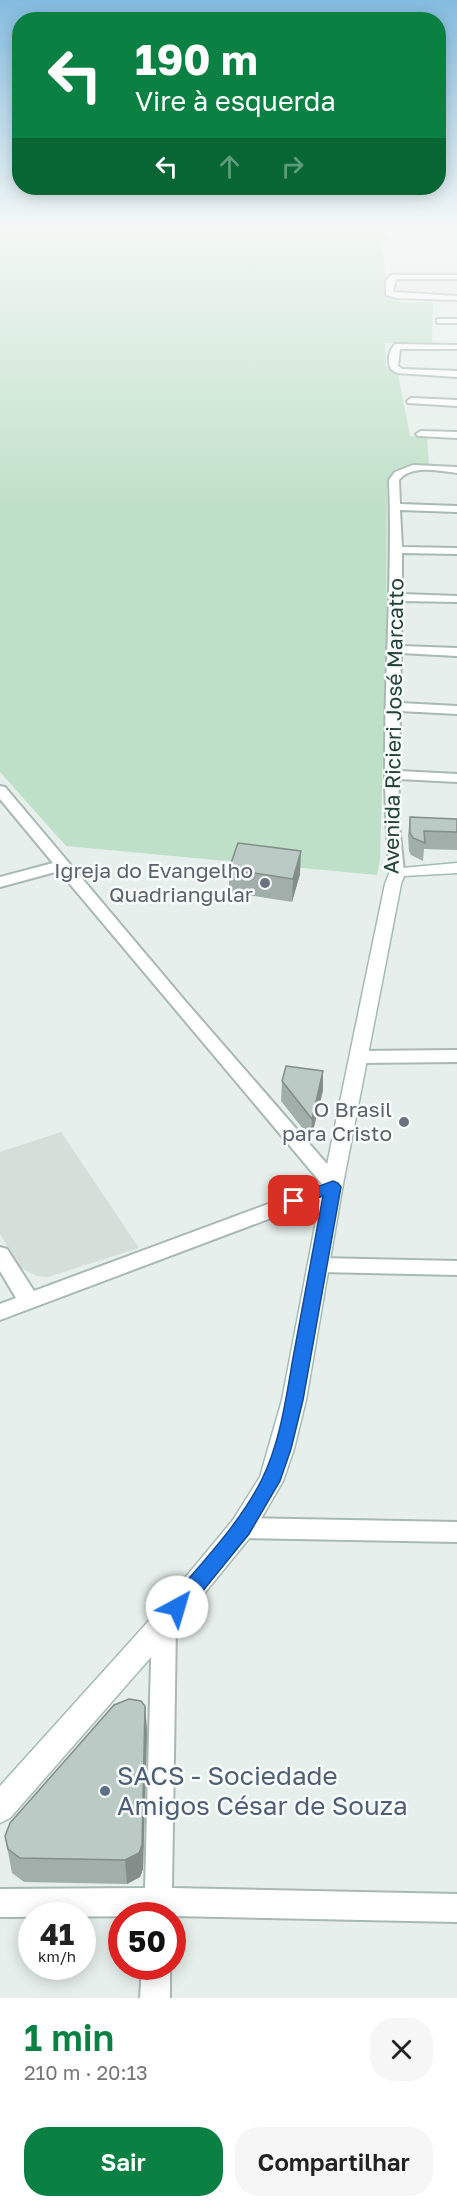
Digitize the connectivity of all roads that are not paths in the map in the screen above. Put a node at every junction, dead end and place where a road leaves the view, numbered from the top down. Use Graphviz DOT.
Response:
graph roads {
  1 [pos="457,347"];
  2 [pos="457,374"];
  3 [pos="411,401"];
  4 [pos="457,403"];
  5 [pos="421,434"];
  6 [pos="457,435"];
  7 [pos="457,470"];
  8 [pos="394,507"];
  9 [pos="457,509"];
  10 [pos="397,550"];
  11 [pos="457,551"];
  12 [pos="396,597"];
  13 [pos="457,599"];
  14 [pos="396,649"];
  15 [pos="457,652"];
  16 [pos="394,707"];
  17 [pos="457,710"];
  18 [pos="393,775"];
  19 [pos="457,778"];
  20 [pos="0,790"];
  21 [pos="63,865"];
  22 [pos="457,868"];
  23 [pos="397,872"];
  24 [pos="0,882"];
  25 [pos="457,1056"];
  26 [pos="359,1057"];
  27 [pos="333,1185"];
  28 [pos="0,1254"];
  29 [pos="320,1265"];
  30 [pos="457,1268"];
  31 [pos="28,1301"];
  32 [pos="0,1311"];
  33 [pos="242,1528"];
  34 [pos="457,1532"];
  35 [pos="164,1623"];
  36 [pos="0,1808"];
  37 [pos="158,1902"];
  38 [pos="0,1903"];
  39 [pos="108,1907"];
  40 [pos="457,1908"];
  41 [pos="186,1909"];
  42 [pos="156,1980"];
  43 [pos="155,1998"];
  1 -- 2 [label="street"];
  3 -- 4 [label="street"];
  5 -- 6 [label="street"];
  7 -- 8 [label="street, Avenida Ricieri José Marcatto"];
  8 -- 9 [label="street"];
  8 -- 10 [label="street, Avenida Ricieri José Marcatto"];
  10 -- 11 [label="street"];
  10 -- 12 [label="street, Avenida Ricieri José Marcatto"];
  12 -- 13 [label="street"];
  12 -- 14 [label="street, Avenida Ricieri José Marcatto"];
  14 -- 15 [label="street"];
  14 -- 16 [label="street, Avenida Ricieri José Marcatto"];
  16 -- 17 [label="street"];
  16 -- 18 [label="street, Avenida Ricieri José Marcatto"];
  18 -- 19 [label="street"];
  18 -- 23 [label="street, Avenida Ricieri José Marcatto"];
  20 -- 21 [label="street"];
  21 -- 24 [label="street"];
  21 -- 27 [label="street"];
  22 -- 23 [label="main road"];
  23 -- 26 [label="main road, Avenida Ricieri José Marcatto"];
  25 -- 26 [label="street"];
  26 -- 27 [label="main road, Avenida Ricieri José Marcatto"];
  27 -- 29 [label="main road, Avenida Ricieri José Marcatto"];
  27 -- 31 [label="street"];
  28 -- 31 [label="street"];
  29 -- 30 [label="street"];
  29 -- 33 [label="main road, Avenida Ricieri José Marcatto"];
  31 -- 32 [label="street"];
  33 -- 34 [label="street"];
  33 -- 35 [label="main road, Avenida Ricieri José Marcatto"];
  35 -- 36 [label="main road, Avenida Ricieri José Marcatto"];
  35 -- 37 [label="street"];
  38 -- 39 [label="street"];
  40 -- 41 [label="street"];
  42 -- 43 [label="street"];
}
